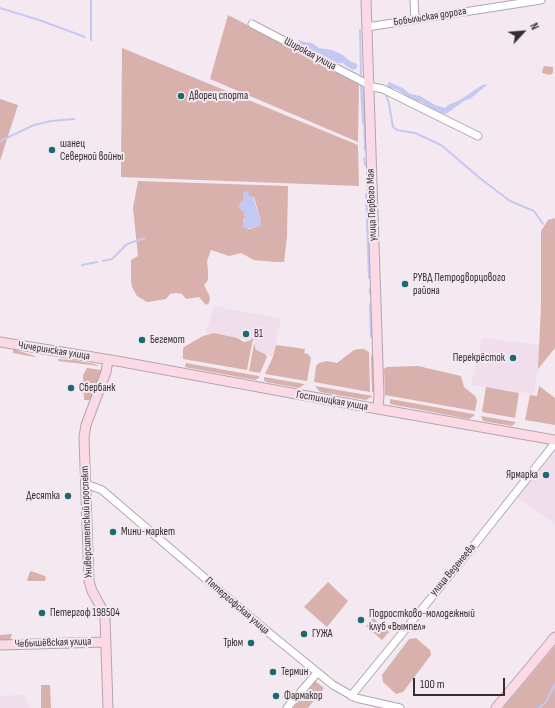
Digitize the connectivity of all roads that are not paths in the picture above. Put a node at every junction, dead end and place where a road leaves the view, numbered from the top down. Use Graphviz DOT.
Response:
graph roads {
  1 [pos="366,0"];
  2 [pos="414,0"];
  3 [pos="541,0"];
  4 [pos="510,2"];
  5 [pos="415,19"];
  6 [pos="252,24"];
  7 [pos="367,27"];
  8 [pos="369,85"];
  9 [pos="478,136"];
  10 [pos="0,342"];
  11 [pos="108,360"];
  12 [pos="378,409"];
  13 [pos="555,440"];
  14 [pos="555,443"];
  15 [pos="86,484"];
  16 [pos="555,637"];
  17 [pos="106,642"];
  18 [pos="0,645"];
  19 [pos="317,673"];
  20 [pos="351,696"];
  21 [pos="108,708"];
  22 [pos="286,708"];
  23 [pos="400,708"];
  24 [pos="496,708"];
  1 -- 7 [label="street, улица Первого Мая"];
  2 -- 5 [label="street"];
  3 -- 4 [label="street, Бобыльская дорога"];
  4 -- 5 [label="street, Бобыльская дорога"];
  5 -- 7 [label="street, Бобыльская дорога"];
  6 -- 8 [label="street, Широкая улица"];
  7 -- 8 [label="street, улица Первого Мая"];
  8 -- 9 [label="street, Широкая улица"];
  8 -- 12 [label="street, улица Первого Мая"];
  10 -- 11 [label="street, Чичеринская улица"];
  11 -- 12 [label="street, Гостилицкая улица"];
  11 -- 15 [label="street, Университетский проспект"];
  12 -- 13 [label="street, Гостилицкая улица"];
  14 -- 20 [label="street, улица Веденеева"];
  15 -- 17 [label="street, Университетский проспект"];
  15 -- 19 [label="street, Петергофская улица"];
  16 -- 24 [label="street"];
  17 -- 18 [label="street, Чебышёвская улица"];
  17 -- 21 [label="street, Университетский проспект"];
  19 -- 20 [label="street, Петергофская улица"];
  19 -- 22 [label="street"];
  20 -- 23 [label="street, Петергофская улица"];
}
